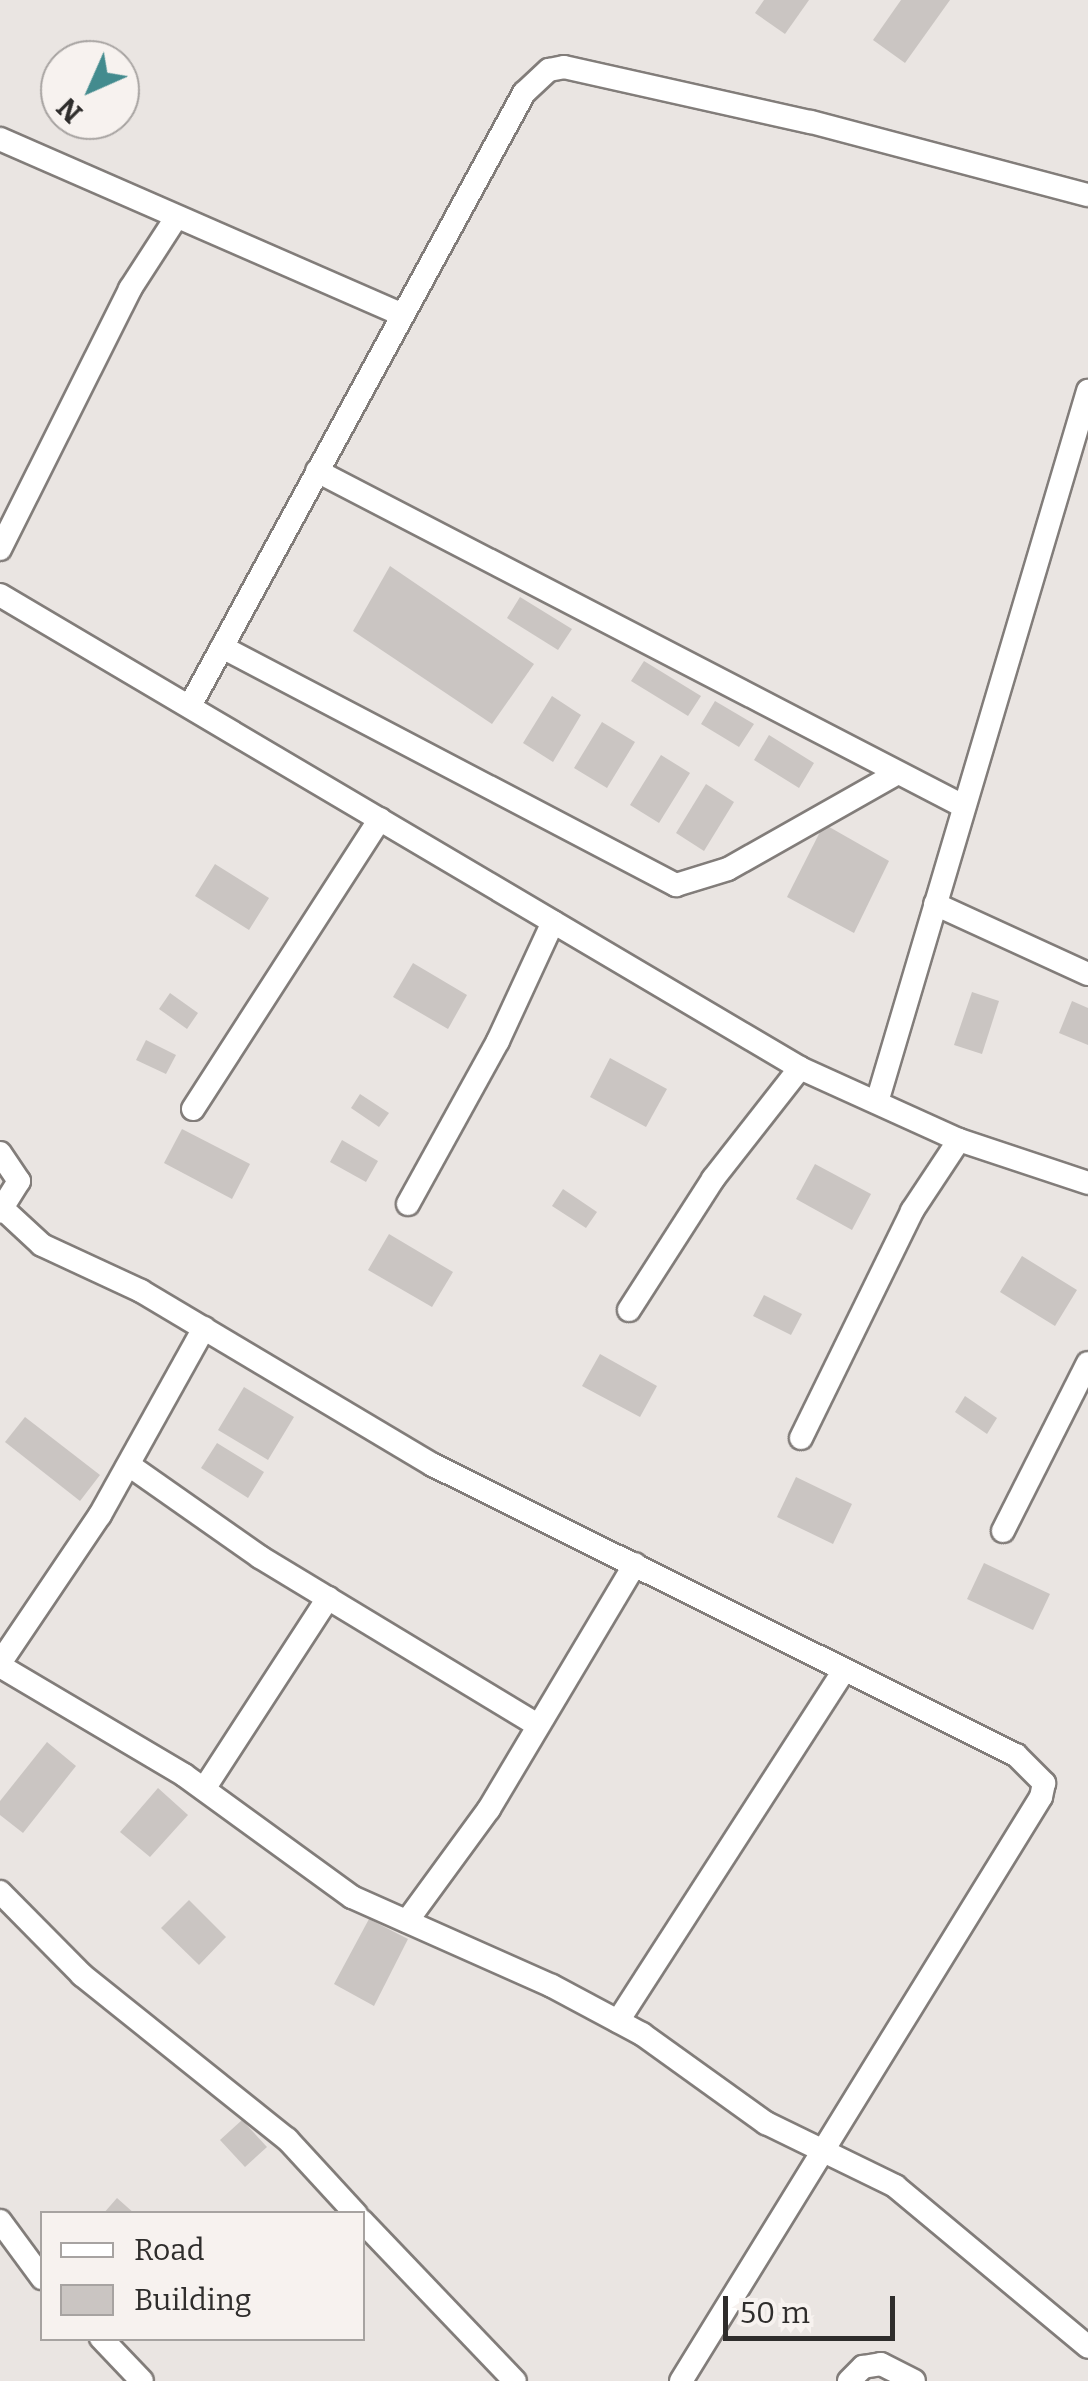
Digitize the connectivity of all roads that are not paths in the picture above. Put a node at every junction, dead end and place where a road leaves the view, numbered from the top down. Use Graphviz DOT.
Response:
graph roads {
  1 [pos="0,140"];
  2 [pos="1088,195"];
  3 [pos="176,218"];
  4 [pos="402,315"];
  5 [pos="1088,391"];
  6 [pos="317,472"];
  7 [pos="0,549"];
  8 [pos="0,595"];
  9 [pos="222,647"];
  10 [pos="191,704"];
  11 [pos="896,774"];
  12 [pos="963,806"];
  13 [pos="380,819"];
  14 [pos="935,904"];
  15 [pos="553,922"];
  16 [pos="1088,974"];
  17 [pos="800,1068"];
  18 [pos="877,1102"];
  19 [pos="193,1109"];
  20 [pos="959,1140"];
  21 [pos="0,1153"];
  22 [pos="1088,1184"];
  23 [pos="408,1204"];
  24 [pos="1,1210"];
  25 [pos="629,1310"];
  26 [pos="204,1328"];
  27 [pos="1088,1363"];
  28 [pos="801,1438"];
  29 [pos="129,1465"];
  30 [pos="1003,1531"];
  31 [pos="634,1564"];
  32 [pos="328,1598"];
  33 [pos="0,1664"];
  34 [pos="844,1672"];
  35 [pos="536,1724"];
  36 [pos="204,1790"];
  37 [pos="0,1892"];
  38 [pos="406,1921"];
  39 [pos="618,2021"];
  40 [pos="822,2154"];
  41 [pos="353,2211"];
  42 [pos="0,2221"];
  43 [pos="365,2224"];
  44 [pos="40,2275"];
  45 [pos="104,2341"];
  46 [pos="1088,2347"];
  47 [pos="142,2381"];
  48 [pos="515,2381"];
  49 [pos="681,2381"];
  50 [pos="849,2381"];
  51 [pos="914,2381"];
  1 -- 3 [label="street"];
  2 -- 4 [label="street"];
  3 -- 4 [label="street"];
  3 -- 7 [label="street"];
  4 -- 6 [label="street"];
  5 -- 12 [label="street"];
  6 -- 9 [label="street"];
  6 -- 11 [label="street"];
  8 -- 10 [label="street"];
  9 -- 10 [label="street"];
  9 -- 11 [label="street"];
  10 -- 13 [label="street"];
  11 -- 12 [label="street"];
  12 -- 14 [label="street"];
  13 -- 15 [label="street"];
  13 -- 19 [label="street"];
  14 -- 16 [label="street"];
  14 -- 18 [label="street"];
  15 -- 17 [label="street"];
  15 -- 23 [label="street"];
  17 -- 18 [label="street"];
  17 -- 25 [label="street"];
  18 -- 20 [label="street"];
  20 -- 22 [label="street"];
  20 -- 28 [label="street"];
  21 -- 24 [label="street"];
  24 -- 26 [label="street"];
  26 -- 29 [label="street"];
  26 -- 31 [label="street"];
  27 -- 30 [label="street"];
  29 -- 32 [label="street"];
  29 -- 33 [label="street"];
  31 -- 34 [label="street"];
  31 -- 35 [label="street"];
  32 -- 35 [label="street"];
  32 -- 36 [label="street"];
  33 -- 36 [label="street"];
  34 -- 39 [label="street"];
  34 -- 40 [label="street"];
  35 -- 38 [label="street"];
  36 -- 38 [label="street"];
  37 -- 41 [label="street"];
  38 -- 39 [label="street"];
  39 -- 40 [label="street"];
  40 -- 46 [label="street"];
  40 -- 49 [label="street"];
  42 -- 44 [label="street"];
  43 -- 48 [label="street"];
  45 -- 47 [label="street"];
  50 -- 51 [label="street"];
}
